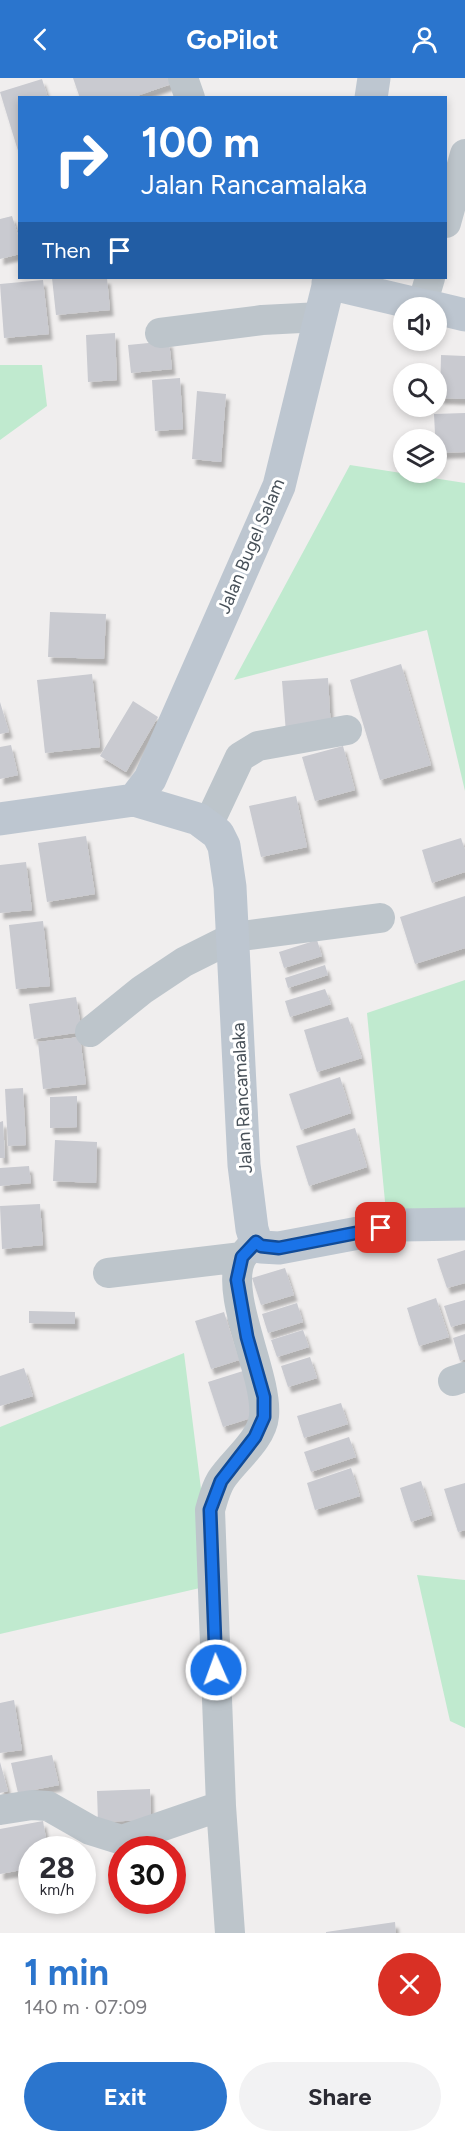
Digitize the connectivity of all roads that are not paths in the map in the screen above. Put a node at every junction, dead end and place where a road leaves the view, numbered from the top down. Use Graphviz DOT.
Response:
graph roads {
  1 [pos="183,78"];
  2 [pos="374,78"];
  3 [pos="189,96"];
  4 [pos="371,96"];
  5 [pos="465,154"];
  6 [pos="447,219"];
  7 [pos="329,280"];
  8 [pos="420,297"];
  9 [pos="447,307"];
  10 [pos="465,315"];
  11 [pos="321,316"];
  12 [pos="160,333"];
  13 [pos="347,729"];
  14 [pos="141,801"];
  15 [pos="0,819"];
  16 [pos="203,822"];
  17 [pos="380,918"];
  18 [pos="234,937"];
  19 [pos="90,1032"];
  20 [pos="465,1224"];
  21 [pos="249,1249"];
  22 [pos="108,1273"];
  23 [pos="221,1806"];
  24 [pos="0,1810"];
  25 [pos="230,1933"];
  1 -- 3 [label="street"];
  2 -- 4 [label="street"];
  5 -- 6 [label="street"];
  7 -- 8 [label="street"];
  7 -- 11 [label="street, Jalan Bugel Salam"];
  9 -- 10 [label="street"];
  11 -- 12 [label="street"];
  11 -- 14 [label="street, Jalan Bugel Salam"];
  13 -- 16 [label="street"];
  14 -- 15 [label="street"];
  14 -- 16 [label="street"];
  16 -- 18 [label="street, Jalan Rancamalaka"];
  17 -- 18 [label="street"];
  18 -- 19 [label="street"];
  18 -- 21 [label="street, Jalan Rancamalaka"];
  20 -- 21 [label="street"];
  21 -- 22 [label="street"];
  21 -- 23 [label="street"];
  23 -- 24 [label="street"];
  23 -- 25 [label="street"];
}
